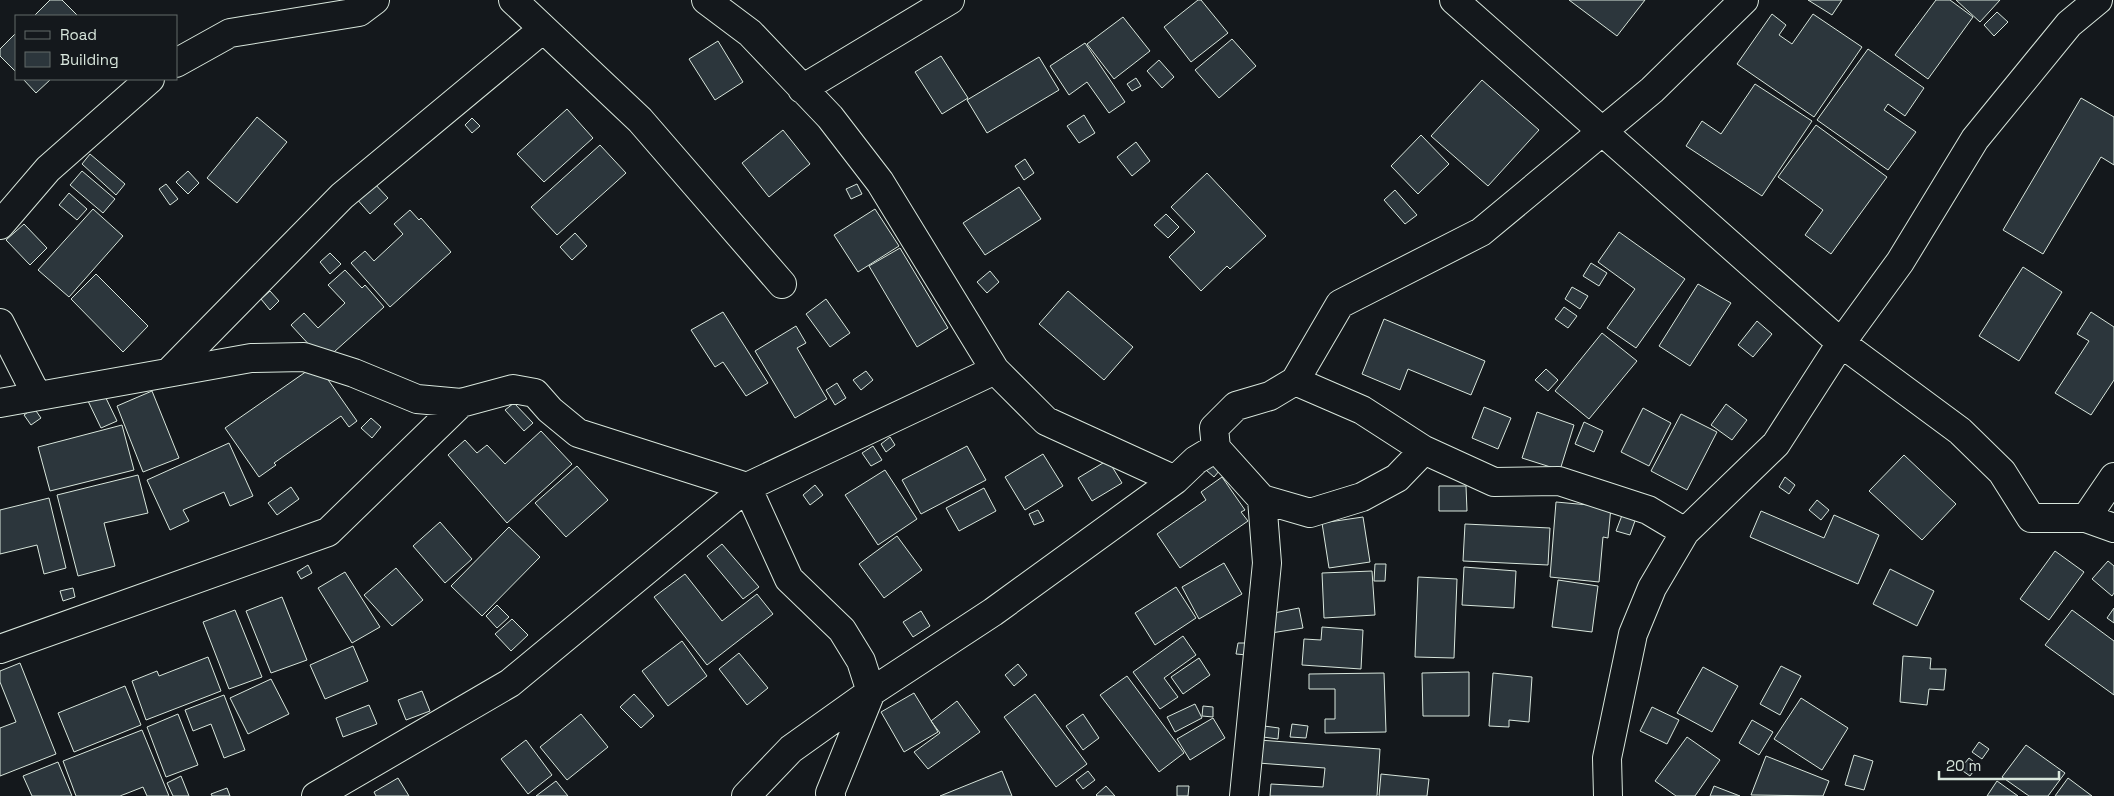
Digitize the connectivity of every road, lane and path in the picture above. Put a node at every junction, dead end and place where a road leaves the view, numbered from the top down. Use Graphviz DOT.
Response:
graph roads {
  1 [pos="375,0"];
  2 [pos="513,0"];
  3 [pos="706,0"];
  4 [pos="950,0"];
  5 [pos="1454,0"];
  6 [pos="1744,0"];
  7 [pos="2098,0"];
  8 [pos="543,29"];
  9 [pos="178,62"];
  10 [pos="149,80"];
  11 [pos="802,88"];
  12 [pos="1601,132"];
  13 [pos="0,225"];
  14 [pos="782,284"];
  15 [pos="0,323"];
  16 [pos="1840,343"];
  17 [pos="995,370"];
  18 [pos="169,372"];
  19 [pos="1295,381"];
  20 [pos="37,396"];
  21 [pos="0,403"];
  22 [pos="461,403"];
  23 [pos="1216,448"];
  24 [pos="1424,450"];
  25 [pos="2114,476"];
  26 [pos="1175,480"];
  27 [pos="747,487"];
  28 [pos="1262,499"];
  29 [pos="2086,518"];
  30 [pos="2114,528"];
  31 [pos="1685,532"];
  32 [pos="0,649"];
  33 [pos="871,692"];
  34 [pos="316,796"];
  35 [pos="746,796"];
  36 [pos="831,796"];
  37 [pos="1244,796"];
  38 [pos="1608,796"];
  1 -- 9 [label="street"];
  2 -- 8 [label="street"];
  3 -- 11 [label="street"];
  4 -- 11 [label="street"];
  5 -- 12 [label="street"];
  6 -- 12 [label="street"];
  7 -- 16 [label="street"];
  8 -- 14 [label="street"];
  8 -- 18 [label="street"];
  10 -- 13 [label="street"];
  11 -- 17 [label="street"];
  12 -- 16 [label="street"];
  12 -- 19 [label="street"];
  15 -- 20 [label="street"];
  16 -- 29 [label="street"];
  16 -- 31 [label="street"];
  17 -- 26 [label="street"];
  17 -- 27 [label="street"];
  18 -- 20 [label="street"];
  18 -- 22 [label="street"];
  19 -- 23 [label="street"];
  19 -- 24 [label="street"];
  20 -- 21 [label="street"];
  22 -- 27 [label="street"];
  22 -- 32 [label="street"];
  23 -- 26 [label="street"];
  23 -- 28 [label="street"];
  24 -- 28 [label="street"];
  24 -- 31 [label="street"];
  25 -- 29 [label="street"];
  26 -- 33 [label="street"];
  27 -- 33 [label="street"];
  27 -- 34 [label="street"];
  28 -- 37 [label="street"];
  29 -- 30 [label="street"];
  31 -- 38 [label="street"];
  33 -- 35 [label="street"];
  33 -- 36 [label="street"];
}
